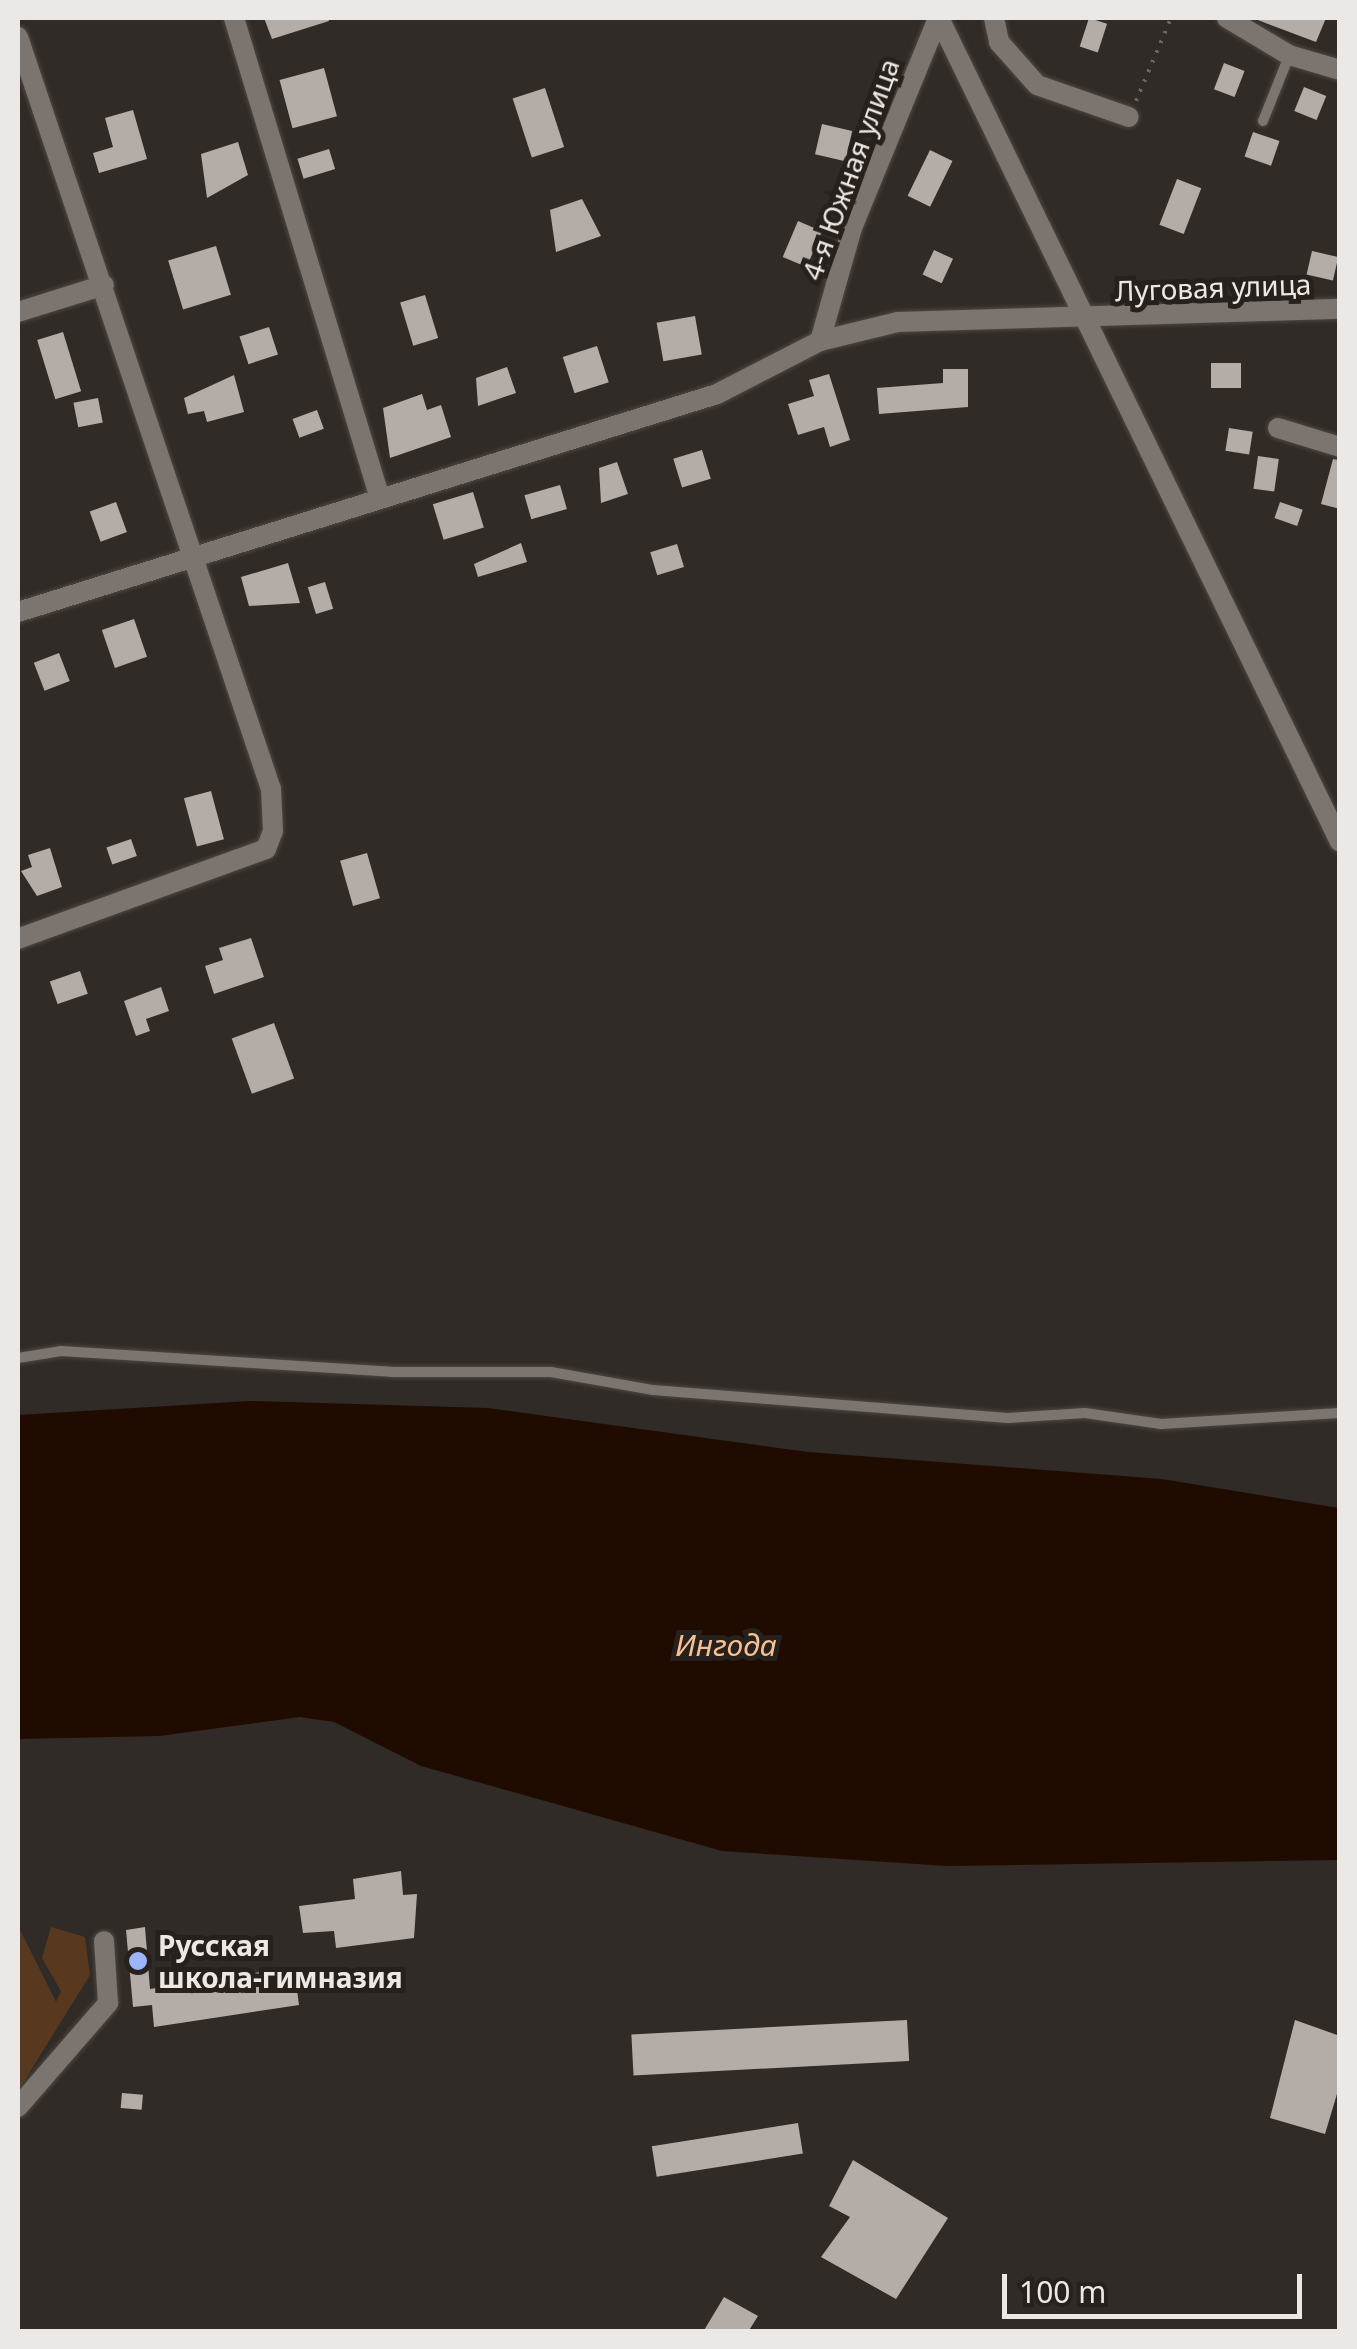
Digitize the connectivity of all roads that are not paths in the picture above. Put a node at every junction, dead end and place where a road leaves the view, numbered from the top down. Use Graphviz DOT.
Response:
graph roads {
  1 [pos="234,18"];
  2 [pos="939,18"];
  3 [pos="994,18"];
  4 [pos="1227,18"];
  5 [pos="18,37"];
  6 [pos="1289,55"];
  7 [pos="1340,70"];
  8 [pos="1129,117"];
  9 [pos="1263,120"];
  10 [pos="104,284"];
  11 [pos="1340,309"];
  12 [pos="18,312"];
  13 [pos="1088,319"];
  14 [pos="820,341"];
  15 [pos="1278,428"];
  16 [pos="1340,446"];
  17 [pos="379,494"];
  18 [pos="189,557"];
  19 [pos="18,612"];
  20 [pos="1340,842"];
  21 [pos="19,941"];
  22 [pos="18,1358"];
  23 [pos="1340,1413"];
  24 [pos="104,1942"];
  25 [pos="18,2107"];
  1 -- 17 [label="street"];
  2 -- 13 [label="street"];
  2 -- 14 [label="street, 4-я Южная улица"];
  3 -- 8 [label="street"];
  4 -- 6 [label="street"];
  5 -- 10 [label="street"];
  6 -- 7 [label="street"];
  6 -- 9 [label="lane"];
  10 -- 12 [label="street"];
  10 -- 18 [label="street"];
  11 -- 13 [label="street, Луговая улица"];
  13 -- 14 [label="street, Луговая улица"];
  13 -- 20 [label="street"];
  14 -- 17 [label="street, Луговая улица"];
  15 -- 16 [label="street"];
  17 -- 18 [label="street, Луговая улица"];
  18 -- 19 [label="street, Луговая улица"];
  18 -- 21 [label="street"];
  22 -- 23 [label="lane"];
  24 -- 25 [label="street"];
}
